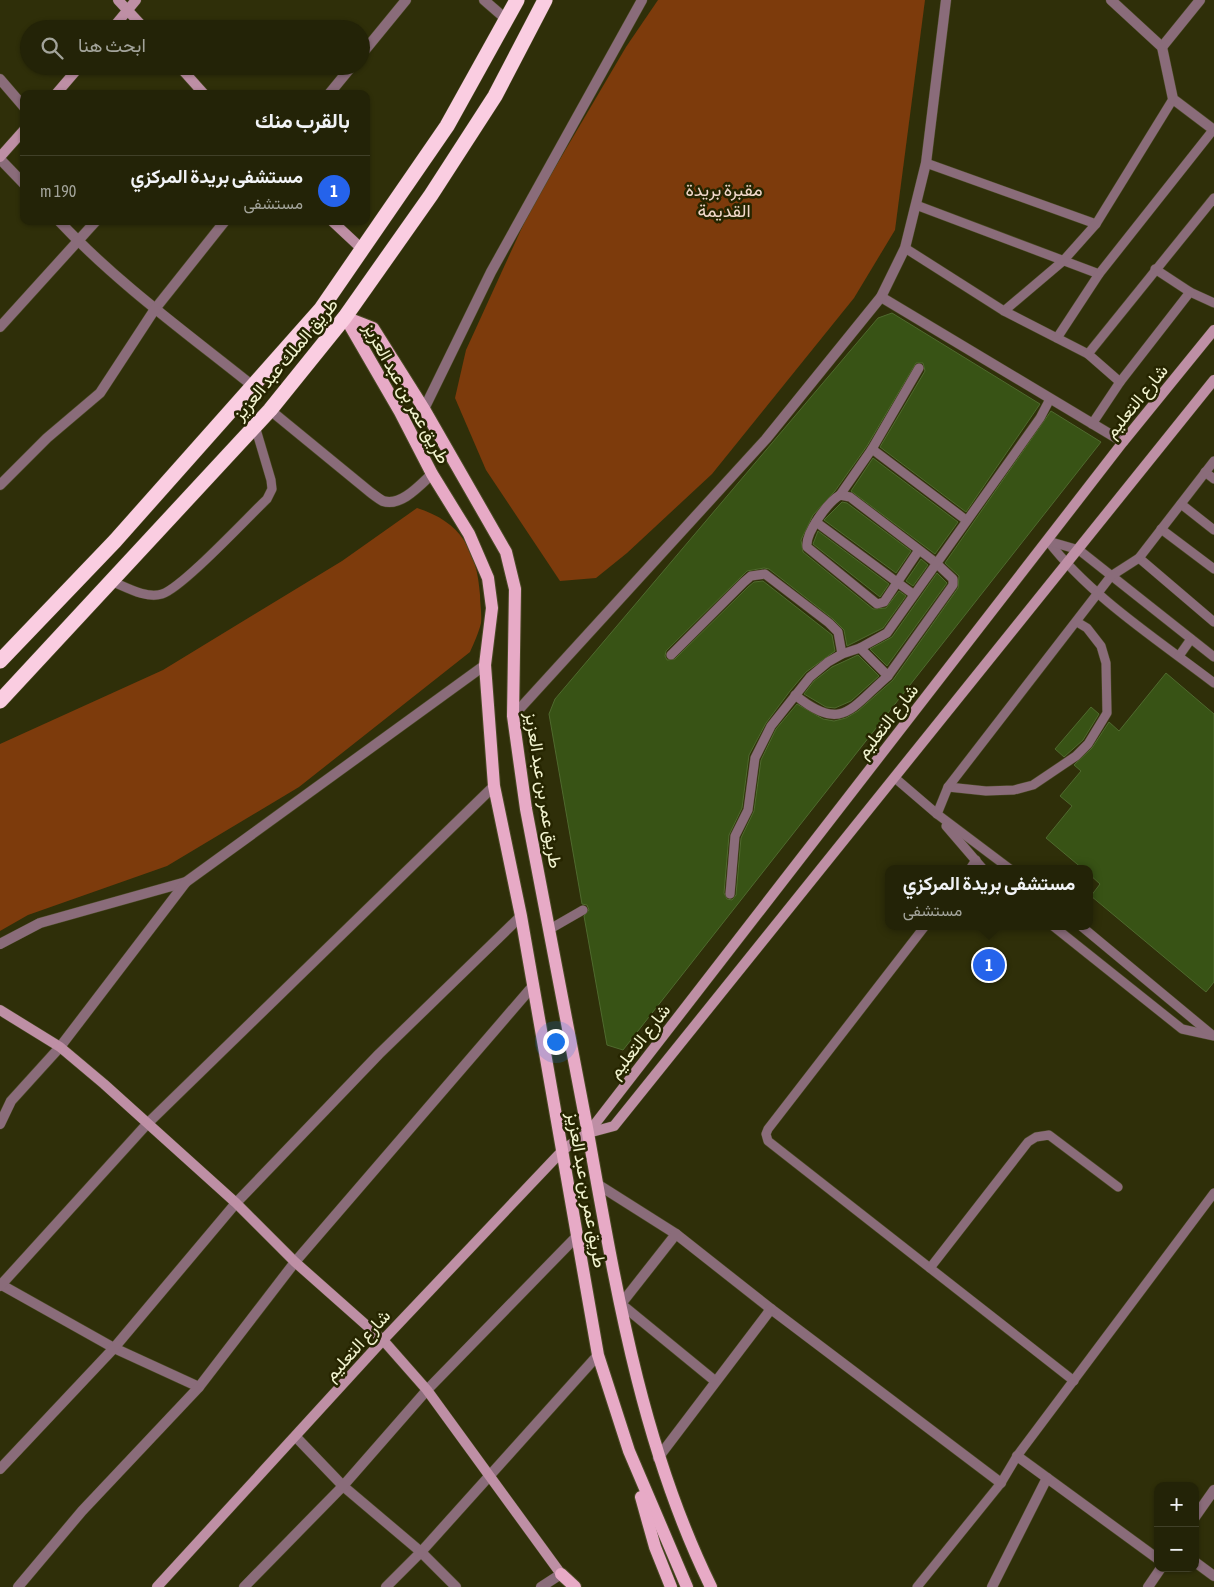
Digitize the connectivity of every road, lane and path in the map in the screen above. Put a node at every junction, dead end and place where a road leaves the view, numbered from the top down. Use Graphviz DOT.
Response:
graph roads {
  1 [pos="118,0"];
  2 [pos="136,0"];
  3 [pos="406,0"];
  4 [pos="484,0"];
  5 [pos="517,0"];
  6 [pos="545,0"];
  7 [pos="642,0"];
  8 [pos="946,0"];
  9 [pos="1111,0"];
  10 [pos="1200,0"];
  11 [pos="128,10"];
  12 [pos="120,20"];
  13 [pos="137,20"];
  14 [pos="507,20"];
  15 [pos="370,43"];
  16 [pos="1162,47"];
  17 [pos="72,75"];
  18 [pos="187,75"];
  19 [pos="345,75"];
  20 [pos="0,80"];
  21 [pos="59,90"];
  22 [pos="200,90"];
  23 [pos="332,90"];
  24 [pos="1173,99"];
  25 [pos="20,102"];
  26 [pos="1214,130"];
  27 [pos="20,135"];
  28 [pos="0,158"];
  29 [pos="926,163"];
  30 [pos="20,180"];
  31 [pos="1214,198"];
  32 [pos="916,206"];
  33 [pos="1096,224"];
  34 [pos="63,225"];
  35 [pos="93,225"];
  36 [pos="222,225"];
  37 [pos="336,225"];
  38 [pos="78,242"];
  39 [pos="905,248"];
  40 [pos="363,250"];
  41 [pos="1063,261"];
  42 [pos="1155,269"];
  43 [pos="1099,274"];
  44 [pos="1190,292"];
  45 [pos="881,297"];
  46 [pos="1214,304"];
  47 [pos="155,309"];
  48 [pos="1004,311"];
  49 [pos="345,317"];
  50 [pos="0,327"];
  51 [pos="1214,330"];
  52 [pos="1057,338"];
  53 [pos="1088,354"];
  54 [pos="919,368"];
  55 [pos="1214,380"];
  56 [pos="1120,382"];
  57 [pos="254,387"];
  58 [pos="1050,399"];
  59 [pos="424,409"];
  60 [pos="270,410"];
  61 [pos="1092,424"];
  62 [pos="255,426"];
  63 [pos="1123,442"];
  64 [pos="872,449"];
  65 [pos="1214,461"];
  66 [pos="1206,472"];
  67 [pos="432,474"];
  68 [pos="1214,479"];
  69 [pos="0,484"];
  70 [pos="840,495"];
  71 [pos="1181,504"];
  72 [pos="966,520"];
  73 [pos="816,522"];
  74 [pos="1162,529"];
  75 [pos="1214,530"];
  76 [pos="1048,541"];
  77 [pos="919,550"];
  78 [pos="1079,550"];
  79 [pos="1139,558"];
  80 [pos="935,562"];
  81 [pos="1066,565"];
  82 [pos="1214,569"];
  83 [pos="1111,576"];
  84 [pos="111,582"];
  85 [pos="898,583"];
  86 [pos="913,594"];
  87 [pos="1099,594"];
  88 [pos="1077,622"];
  89 [pos="1214,622"];
  90 [pos="1191,639"];
  91 [pos="860,648"];
  92 [pos="842,654"];
  93 [pos="671,655"];
  94 [pos="1179,656"];
  95 [pos="1214,657"];
  96 [pos="0,661"];
  97 [pos="485,665"];
  98 [pos="888,676"];
  99 [pos="1214,683"];
  100 [pos="795,695"];
  101 [pos="0,701"];
  102 [pos="512,716"];
  103 [pos="895,778"];
  104 [pos="494,786"];
  105 [pos="948,787"];
  106 [pos="937,814"];
  107 [pos="993,855"];
  108 [pos="976,860"];
  109 [pos="973,865"];
  110 [pos="980,865"];
  111 [pos="987,865"];
  112 [pos="1005,865"];
  113 [pos="186,882"];
  114 [pos="730,894"];
  115 [pos="583,910"];
  116 [pos="521,916"];
  117 [pos="550,929"];
  118 [pos="922,930"];
  119 [pos="1058,930"];
  120 [pos="1085,930"];
  121 [pos="0,944"];
  122 [pos="1130,967"];
  123 [pos="1118,980"];
  124 [pos="532,987"];
  125 [pos="0,1010"];
  126 [pos="1214,1036"];
  127 [pos="60,1047"];
  128 [pos="0,1124"];
  129 [pos="147,1124"];
  130 [pos="588,1133"];
  131 [pos="564,1148"];
  132 [pos="596,1184"];
  133 [pos="1118,1187"];
  134 [pos="1214,1193"];
  135 [pos="236,1203"];
  136 [pos="676,1234"];
  137 [pos="577,1236"];
  138 [pos="295,1262"];
  139 [pos="930,1268"];
  140 [pos="0,1285"];
  141 [pos="621,1304"];
  142 [pos="771,1309"];
  143 [pos="383,1340"];
  144 [pos="114,1348"];
  145 [pos="598,1354"];
  146 [pos="715,1381"];
  147 [pos="1074,1381"];
  148 [pos="199,1387"];
  149 [pos="428,1390"];
  150 [pos="296,1438"];
  151 [pos="629,1451"];
  152 [pos="1018,1456"];
  153 [pos="658,1458"];
  154 [pos="0,1469"];
  155 [pos="488,1476"];
  156 [pos="1047,1478"];
  157 [pos="1001,1483"];
  158 [pos="343,1486"];
  159 [pos="1214,1490"];
  160 [pos="1199,1511"];
  161 [pos="421,1552"];
  162 [pos="1154,1556"];
  163 [pos="697,1559"];
  164 [pos="1199,1565"];
  165 [pos="1158,1572"];
  166 [pos="561,1574"];
  167 [pos="1214,1576"];
  168 [pos="18,1587"];
  169 [pos="158,1587"];
  170 [pos="244,1587"];
  171 [pos="386,1587"];
  172 [pos="456,1587"];
  173 [pos="541,1587"];
  174 [pos="570,1587"];
  175 [pos="575,1587"];
  176 [pos="672,1587"];
  177 [pos="686,1587"];
  178 [pos="711,1587"];
  179 [pos="719,1587"];
  180 [pos="916,1587"];
  181 [pos="992,1587"];
  182 [pos="1148,1587"];
  1 -- 11 [label="street"];
  2 -- 11 [label="street"];
  3 -- 15 [label="street"];
  4 -- 14 [label="street"];
  5 -- 14 [label="highway, طريق الملك عبد العزيز"];
  6 -- 49 [label="highway, طريق الملك عبد العزيز"];
  7 -- 59 [label="street"];
  8 -- 29 [label="street"];
  9 -- 16 [label="street"];
  10 -- 16 [label="street"];
  11 -- 12 [label="street"];
  11 -- 13 [label="street"];
  14 -- 40 [label="highway, طريق الملك عبد العزيز"];
  16 -- 24 [label="street"];
  17 -- 21 [label="street"];
  18 -- 22 [label="street"];
  19 -- 23 [label="street"];
  20 -- 25 [label="street"];
  24 -- 26 [label="street"];
  24 -- 33 [label="lane"];
  26 -- 43 [label="lane"];
  27 -- 28 [label="street"];
  28 -- 30 [label="street"];
  29 -- 32 [label="street"];
  29 -- 33 [label="lane"];
  31 -- 42 [label="lane"];
  32 -- 39 [label="street"];
  32 -- 41 [label="lane"];
  33 -- 41 [label="lane"];
  34 -- 38 [label="street"];
  35 -- 38 [label="street"];
  36 -- 47 [label="street"];
  37 -- 40 [label="street"];
  38 -- 47 [label="street"];
  38 -- 50 [label="street"];
  39 -- 45 [label="street"];
  39 -- 48 [label="lane"];
  40 -- 57 [label="highway, طريق الملك عبد العزيز"];
  41 -- 43 [label="lane"];
  41 -- 48 [label="lane"];
  42 -- 44 [label="lane"];
  42 -- 53 [label="lane"];
  43 -- 52 [label="lane"];
  44 -- 46 [label="lane"];
  44 -- 56 [label="lane"];
  45 -- 58 [label="street"];
  45 -- 102 [label="street"];
  47 -- 57 [label="street"];
  47 -- 69 [label="street"];
  48 -- 52 [label="lane"];
  49 -- 59 [label="main road, طريق عمر بن عبد العزيز"];
  49 -- 60 [label="highway, طريق الملك عبد العزيز"];
  49 -- 67 [label="main road, طريق عمر بن عبد العزيز"];
  51 -- 63 [label="street, شارع التعليم"];
  52 -- 53 [label="lane"];
  53 -- 56 [label="lane"];
  54 -- 64 [label="lane"];
  55 -- 78 [label="street, شارع التعليم"];
  56 -- 61 [label="lane"];
  57 -- 96 [label="highway, طريق الملك عبد العزيز"];
  58 -- 61 [label="street"];
  58 -- 72 [label="lane"];
  59 -- 102 [label="main road, طريق عمر بن عبد العزيز"];
  60 -- 62 [label="highway, طريق الملك عبد العزيز"];
  60 -- 67 [label="street"];
  61 -- 63 [label="street"];
  62 -- 84 [label="highway, طريق الملك عبد العزيز"];
  62 -- 84 [label="lane"];
  63 -- 76 [label="street, شارع التعليم"];
  64 -- 70 [label="lane"];
  64 -- 72 [label="lane"];
  65 -- 66 [label="lane"];
  66 -- 68 [label="lane"];
  66 -- 71 [label="lane"];
  67 -- 97 [label="main road, طريق عمر بن عبد العزيز"];
  70 -- 73 [label="lane"];
  70 -- 77 [label="lane"];
  71 -- 74 [label="lane"];
  71 -- 75 [label="lane"];
  72 -- 80 [label="lane"];
  73 -- 85 [label="lane"];
  73 -- 85 [label="lane"];
  74 -- 79 [label="lane"];
  74 -- 82 [label="lane"];
  76 -- 78 [label="lane"];
  76 -- 81 [label="lane"];
  76 -- 130 [label="street, شارع التعليم"];
  77 -- 80 [label="lane"];
  77 -- 85 [label="lane"];
  78 -- 81 [label="street, شارع التعليم"];
  78 -- 83 [label="lane"];
  79 -- 83 [label="lane"];
  79 -- 89 [label="lane"];
  80 -- 86 [label="lane"];
  80 -- 98 [label="lane"];
  81 -- 87 [label="lane"];
  81 -- 103 [label="street, شارع التعليم"];
  83 -- 87 [label="lane"];
  83 -- 90 [label="lane"];
  84 -- 101 [label="highway, طريق الملك عبد العزيز"];
  85 -- 86 [label="lane"];
  86 -- 91 [label="lane"];
  87 -- 88 [label="lane"];
  87 -- 94 [label="lane"];
  88 -- 105 [label="lane"];
  88 -- 105 [label="lane"];
  90 -- 94 [label="lane"];
  90 -- 95 [label="lane"];
  91 -- 92 [label="lane"];
  91 -- 98 [label="lane"];
  92 -- 93 [label="lane"];
  92 -- 100 [label="lane"];
  94 -- 99 [label="lane"];
  97 -- 104 [label="main road, طريق عمر بن عبد العزيز"];
  97 -- 113 [label="street"];
  98 -- 100 [label="lane"];
  100 -- 114 [label="lane"];
  102 -- 117 [label="main road, طريق عمر بن عبد العزيز"];
  103 -- 106 [label="lane"];
  103 -- 130 [label="street, شارع التعليم"];
  104 -- 116 [label="main road, طريق عمر بن عبد العزيز"];
  104 -- 129 [label="street"];
  105 -- 106 [label="lane"];
  106 -- 107 [label="lane"];
  106 -- 108 [label="lane"];
  107 -- 111 [label="lane"];
  107 -- 112 [label="lane"];
  108 -- 109 [label="lane"];
  108 -- 110 [label="lane"];
  113 -- 121 [label="street"];
  113 -- 127 [label="street"];
  115 -- 117 [label="lane"];
  116 -- 124 [label="main road, طريق عمر بن عبد العزيز"];
  116 -- 135 [label="street"];
  117 -- 130 [label="main road, طريق عمر بن عبد العزيز"];
  118 -- 139 [label="lane"];
  119 -- 123 [label="lane"];
  120 -- 122 [label="lane"];
  122 -- 123 [label="lane"];
  122 -- 126 [label="lane"];
  123 -- 126 [label="lane"];
  124 -- 131 [label="main road, طريق عمر بن عبد العزيز"];
  124 -- 138 [label="street"];
  125 -- 127 [label="street"];
  127 -- 128 [label="street"];
  127 -- 129 [label="street"];
  129 -- 135 [label="street"];
  129 -- 140 [label="street"];
  130 -- 131 [label="street, شارع التعليم"];
  130 -- 132 [label="main road, طريق عمر بن عبد العزيز"];
  131 -- 137 [label="main road, طريق عمر بن عبد العزيز"];
  131 -- 143 [label="street, شارع التعليم"];
  132 -- 136 [label="street"];
  132 -- 141 [label="main road, طريق عمر بن عبد العزيز"];
  133 -- 139 [label="lane"];
  134 -- 147 [label="lane"];
  135 -- 138 [label="street"];
  135 -- 144 [label="street"];
  136 -- 141 [label="street"];
  136 -- 142 [label="street"];
  137 -- 145 [label="main road, طريق عمر بن عبد العزيز"];
  137 -- 149 [label="street"];
  138 -- 143 [label="street"];
  138 -- 148 [label="street"];
  139 -- 147 [label="lane"];
  140 -- 144 [label="street"];
  141 -- 146 [label="street"];
  141 -- 153 [label="main road, طريق عمر بن عبد العزيز"];
  142 -- 146 [label="street"];
  142 -- 157 [label="street"];
  143 -- 149 [label="street"];
  143 -- 150 [label="street, شارع التعليم"];
  144 -- 148 [label="street"];
  144 -- 154 [label="street"];
  145 -- 151 [label="main road, طريق عمر بن عبد العزيز"];
  145 -- 155 [label="street"];
  146 -- 153 [label="street"];
  147 -- 152 [label="lane"];
  148 -- 168 [label="street"];
  149 -- 155 [label="street"];
  149 -- 158 [label="street"];
  150 -- 158 [label="street"];
  150 -- 169 [label="street, شارع التعليم"];
  151 -- 176 [label="main road"];
  151 -- 177 [label="main road, طريق عمر بن عبد العزيز"];
  152 -- 156 [label="street"];
  152 -- 157 [label="lane"];
  153 -- 163 [label="main road, طريق عمر بن عبد العزيز"];
  155 -- 161 [label="street"];
  155 -- 166 [label="street"];
  156 -- 162 [label="street"];
  156 -- 181 [label="street"];
  157 -- 180 [label="lane"];
  158 -- 161 [label="street"];
  158 -- 170 [label="street"];
  159 -- 160 [label="street"];
  161 -- 171 [label="street"];
  161 -- 172 [label="street"];
  163 -- 178 [label="main road, طريق عمر بن عبد العزيز"];
  163 -- 179 [label="main road"];
  164 -- 167 [label="street"];
  165 -- 182 [label="street"];
  166 -- 173 [label="street"];
  166 -- 174 [label="main road"];
  166 -- 175 [label="main road"];
}
